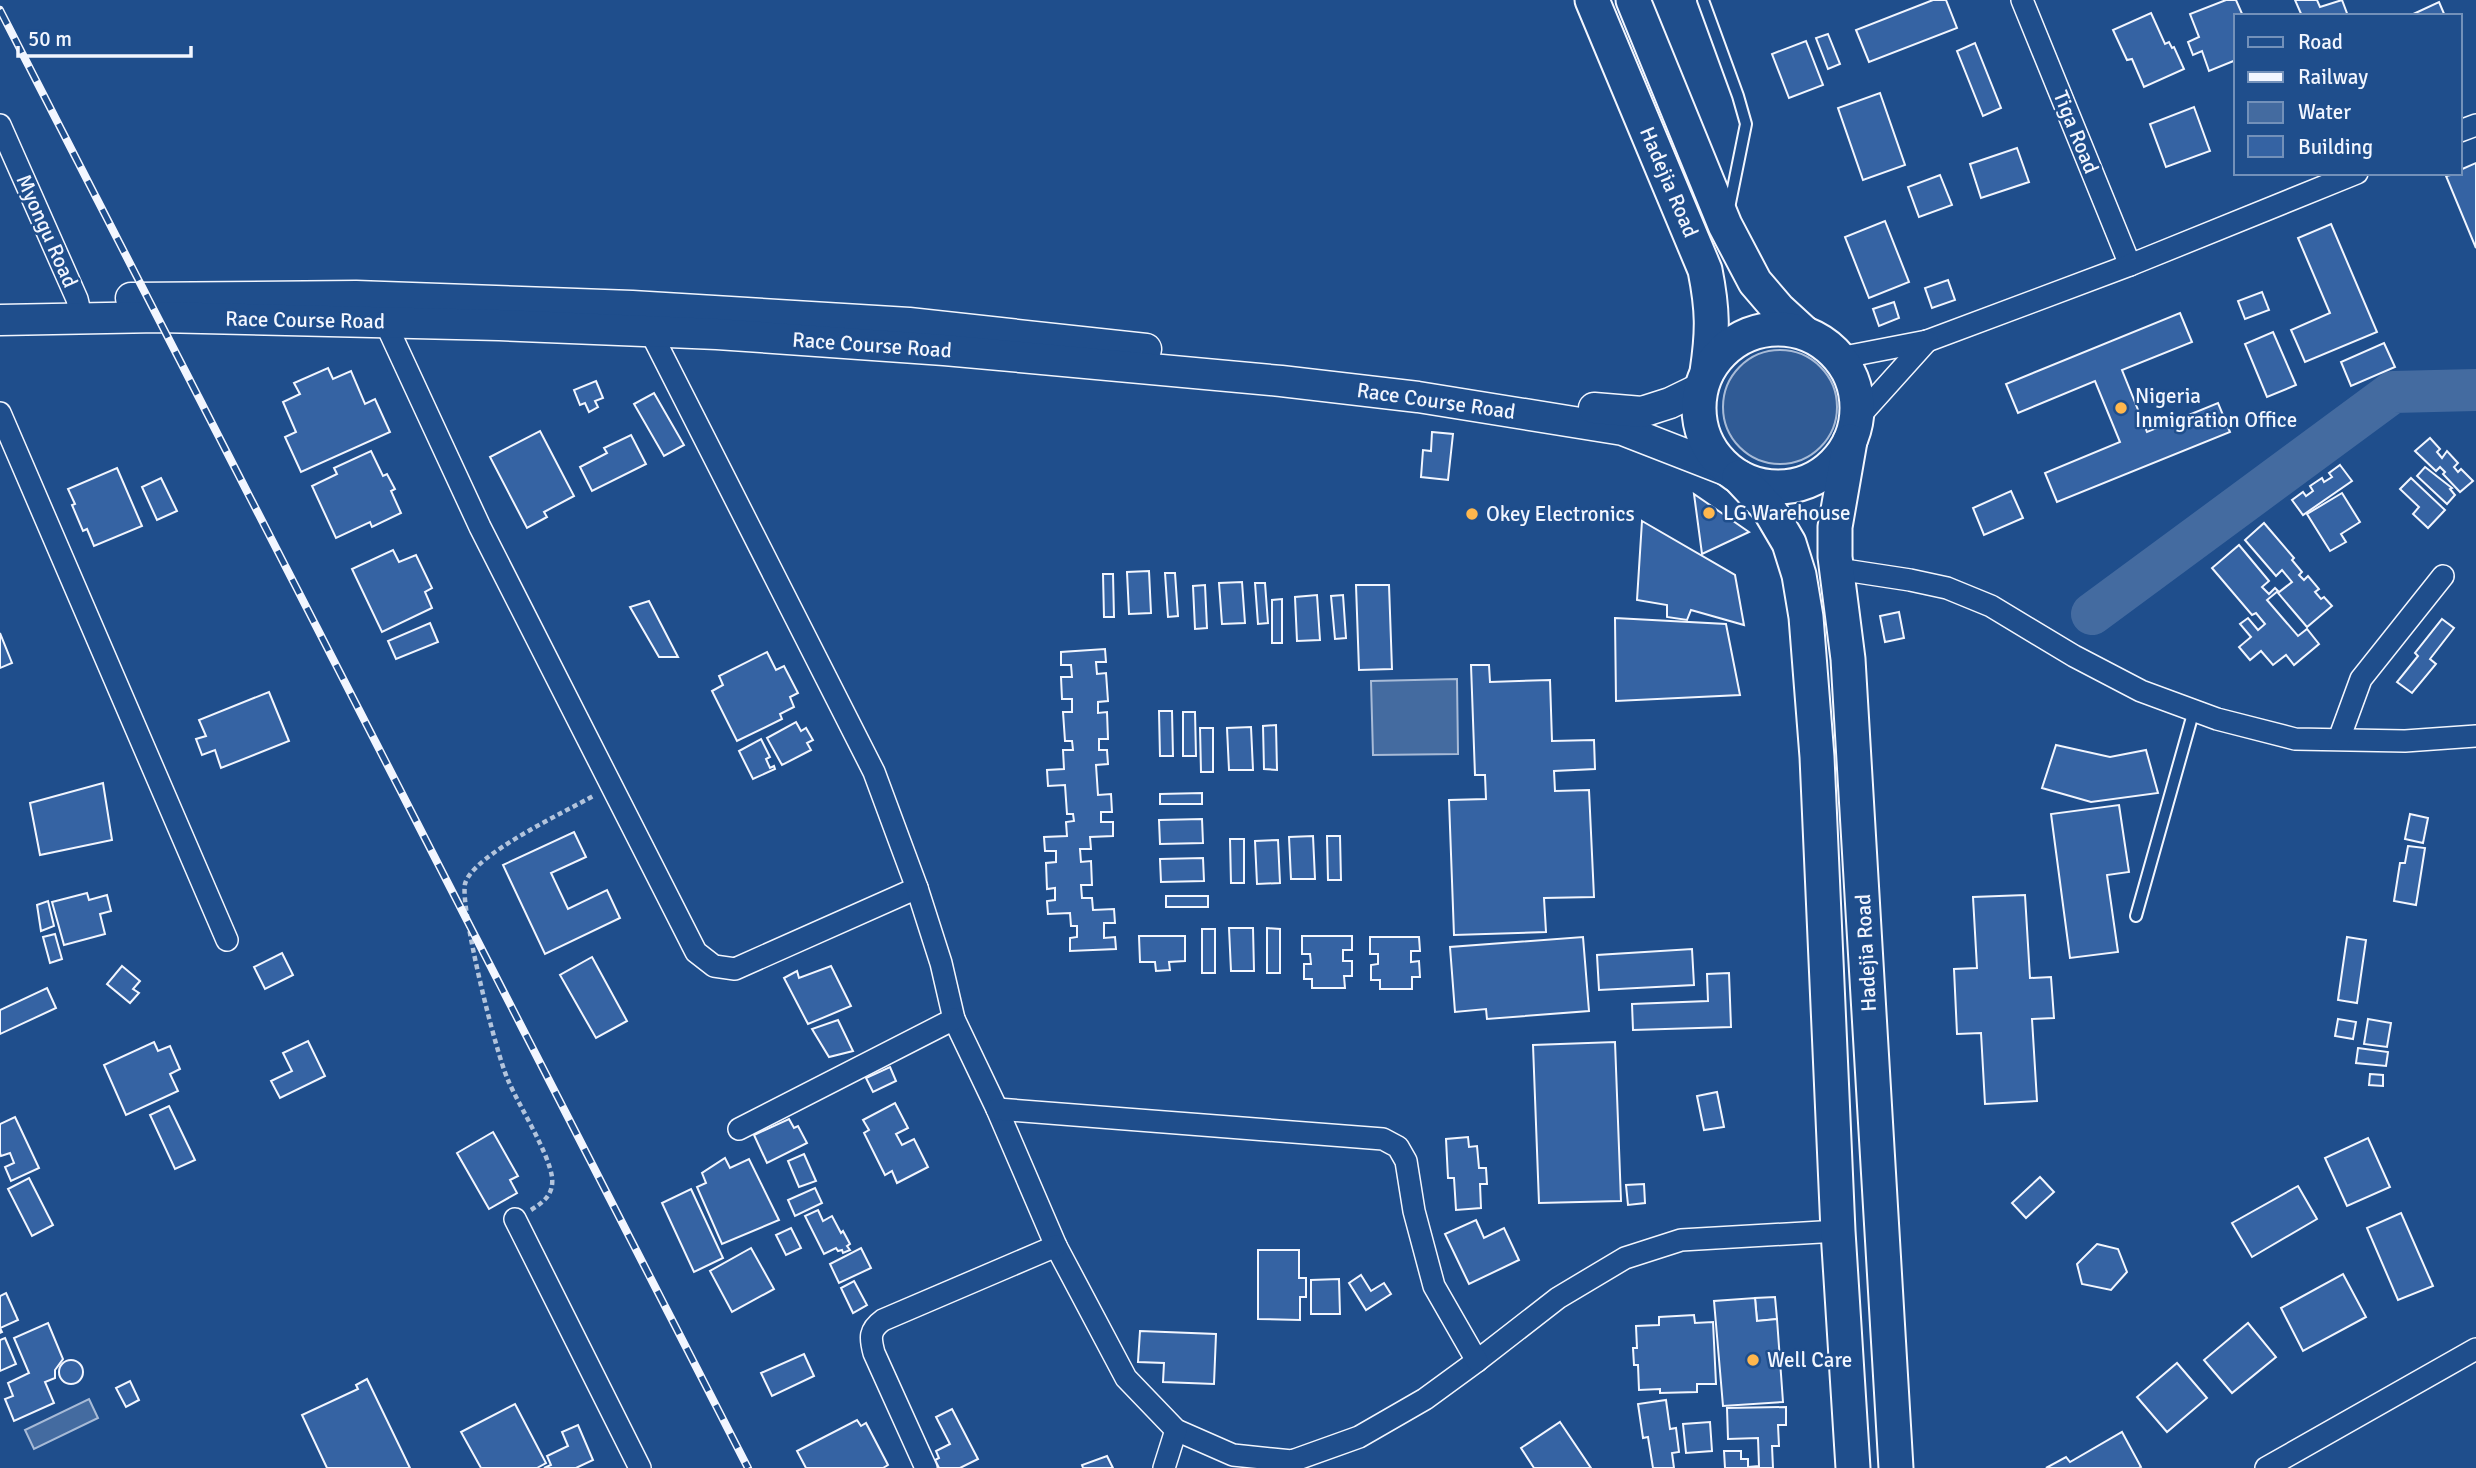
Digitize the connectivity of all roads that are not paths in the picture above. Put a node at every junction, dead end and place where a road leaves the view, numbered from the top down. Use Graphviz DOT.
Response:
graph roads {
  1 [pos="1592,0"];
  2 [pos="1633,0"];
  3 [pos="1703,0"];
  4 [pos="2022,0"];
  5 [pos="0,125"];
  6 [pos="2352,175"];
  7 [pos="1725,225"];
  8 [pos="2130,265"];
  9 [pos="0,300"];
  10 [pos="80,310"];
  11 [pos="0,320"];
  12 [pos="385,321"];
  13 [pos="650,331"];
  14 [pos="1803,332"];
  15 [pos="1927,341"];
  16 [pos="1839,358"];
  17 [pos="1704,380"];
  18 [pos="0,413"];
  19 [pos="1853,430"];
  20 [pos="1735,475"];
  21 [pos="1838,569"];
  22 [pos="2443,576"];
  23 [pos="2194,710"];
  24 [pos="2476,736"];
  25 [pos="2339,739"];
  26 [pos="917,888"];
  27 [pos="2136,916"];
  28 [pos="227,940"];
  29 [pos="954,1019"];
  30 [pos="997,1109"];
  31 [pos="739,1129"];
  32 [pos="515,1219"];
  33 [pos="1838,1231"];
  34 [pos="1056,1246"];
  35 [pos="2476,1349"];
  36 [pos="1477,1361"];
  37 [pos="1176,1430"];
  38 [pos="1293,1465"];
  39 [pos="640,1468"];
  40 [pos="926,1468"];
  41 [pos="1164,1468"];
  42 [pos="1853,1468"];
  43 [pos="1896,1468"];
  44 [pos="2266,1468"];
  1 -- 17 [label="main road, Hadejia Road"];
  2 -- 7 [label="main road, Hadejia Road"];
  3 -- 7 [label="lane"];
  4 -- 8 [label="street, Tiga Road"];
  5 -- 10 [label="street, Myongu Road"];
  6 -- 8 [label="street"];
  7 -- 14 [label="main road, Hadejia Road"];
  8 -- 15 [label="street"];
  9 -- 10 [label="street, Race Course Road"];
  10 -- 11 [label="street, Race Course Road"];
  10 -- 12 [label="street, Race Course Road"];
  10 -- 17 [label="street, Race Course Road"];
  12 -- 13 [label="street, Race Course Road"];
  12 -- 26 [label="street"];
  13 -- 20 [label="street, Race Course Road"];
  13 -- 26 [label="street"];
  14 -- 16 [label="main road"];
  14 -- 17 [label="main road"];
  15 -- 16 [label="street"];
  15 -- 19 [label="street"];
  16 -- 19 [label="main road"];
  17 -- 20 [label="main road"];
  18 -- 28 [label="street"];
  19 -- 20 [label="main road"];
  19 -- 21 [label="main road, Hadejia Road"];
  20 -- 33 [label="main road, Hadejia Road"];
  21 -- 23 [label="street"];
  21 -- 43 [label="main road, Hadejia Road"];
  22 -- 25 [label="street"];
  23 -- 25 [label="street"];
  23 -- 27 [label="lane"];
  24 -- 25 [label="street"];
  26 -- 29 [label="street"];
  29 -- 30 [label="street"];
  29 -- 31 [label="street"];
  30 -- 34 [label="street"];
  30 -- 36 [label="street"];
  32 -- 39 [label="street"];
  33 -- 36 [label="street"];
  33 -- 42 [label="main road, Hadejia Road"];
  34 -- 37 [label="street"];
  34 -- 40 [label="street"];
  35 -- 44 [label="street"];
  36 -- 38 [label="street"];
  37 -- 38 [label="street"];
  37 -- 41 [label="street"];
}
